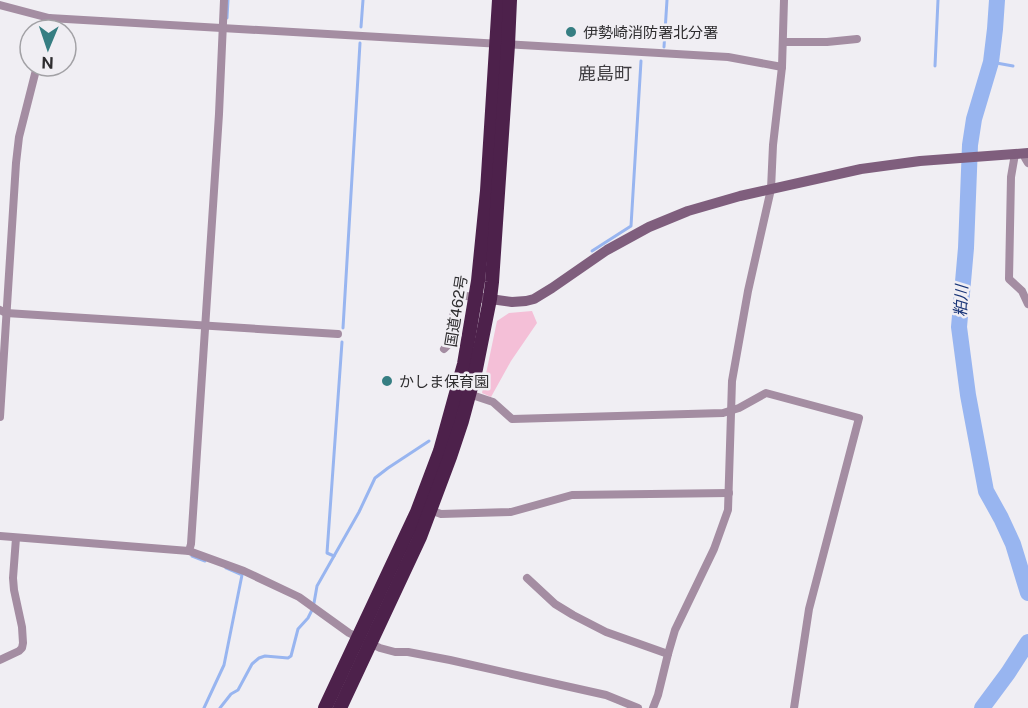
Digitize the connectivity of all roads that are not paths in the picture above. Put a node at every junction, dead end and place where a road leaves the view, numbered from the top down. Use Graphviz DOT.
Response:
graph roads {
  1 [pos="224,0"];
  2 [pos="499,0"];
  3 [pos="510,0"];
  4 [pos="784,0"];
  5 [pos="0,2"];
  6 [pos="49,18"];
  7 [pos="78,20"];
  8 [pos="222,27"];
  9 [pos="857,39"];
  10 [pos="783,42"];
  11 [pos="502,44"];
  12 [pos="782,66"];
  13 [pos="34,78"];
  14 [pos="1021,155"];
  15 [pos="771,189"];
  16 [pos="483,298"];
  17 [pos="1028,304"];
  18 [pos="3,312"];
  19 [pos="204,326"];
  20 [pos="338,334"];
  21 [pos="444,349"];
  22 [pos="469,394"];
  23 [pos="731,411"];
  24 [pos="0,417"];
  25 [pos="729,493"];
  26 [pos="430,510"];
  27 [pos="0,536"];
  28 [pos="16,538"];
  29 [pos="189,551"];
  30 [pos="527,578"];
  31 [pos="357,638"];
  32 [pos="370,644"];
  33 [pos="668,654"];
  34 [pos="0,660"];
  35 [pos="325,708"];
  36 [pos="340,708"];
  37 [pos="638,708"];
  38 [pos="653,708"];
  39 [pos="795,708"];
  1 -- 8 [label="street"];
  2 -- 11 [label="highway, 国道462号"];
  3 -- 11 [label="highway, 国道462号"];
  4 -- 10 [label="street"];
  5 -- 6 [label="street"];
  7 -- 8 [label="street"];
  8 -- 11 [label="street"];
  8 -- 19 [label="street"];
  9 -- 10 [label="street"];
  10 -- 12 [label="street"];
  11 -- 12 [label="street"];
  11 -- 16 [label="highway, 国道462号"];
  12 -- 15 [label="street"];
  13 -- 18 [label="street"];
  14 -- 15 [label="street"];
  14 -- 17 [label="street"];
  15 -- 16 [label="street"];
  15 -- 23 [label="street"];
  16 -- 21 [label="street"];
  16 -- 22 [label="highway, 国道462号"];
  16 -- 31 [label="highway, 国道462号"];
  18 -- 19 [label="street"];
  18 -- 24 [label="street"];
  19 -- 20 [label="street"];
  19 -- 29 [label="street"];
  22 -- 23 [label="street"];
  22 -- 26 [label="highway, 国道462号"];
  23 -- 25 [label="street"];
  23 -- 39 [label="street"];
  25 -- 26 [label="street"];
  25 -- 33 [label="street"];
  26 -- 32 [label="highway, 国道462号"];
  27 -- 28 [label="street"];
  28 -- 29 [label="street"];
  28 -- 34 [label="street"];
  29 -- 31 [label="street"];
  30 -- 33 [label="street"];
  31 -- 32 [label="street"];
  31 -- 35 [label="highway, 国道462号"];
  32 -- 36 [label="highway, 国道462号"];
  32 -- 37 [label="street"];
  33 -- 38 [label="street"];
}
